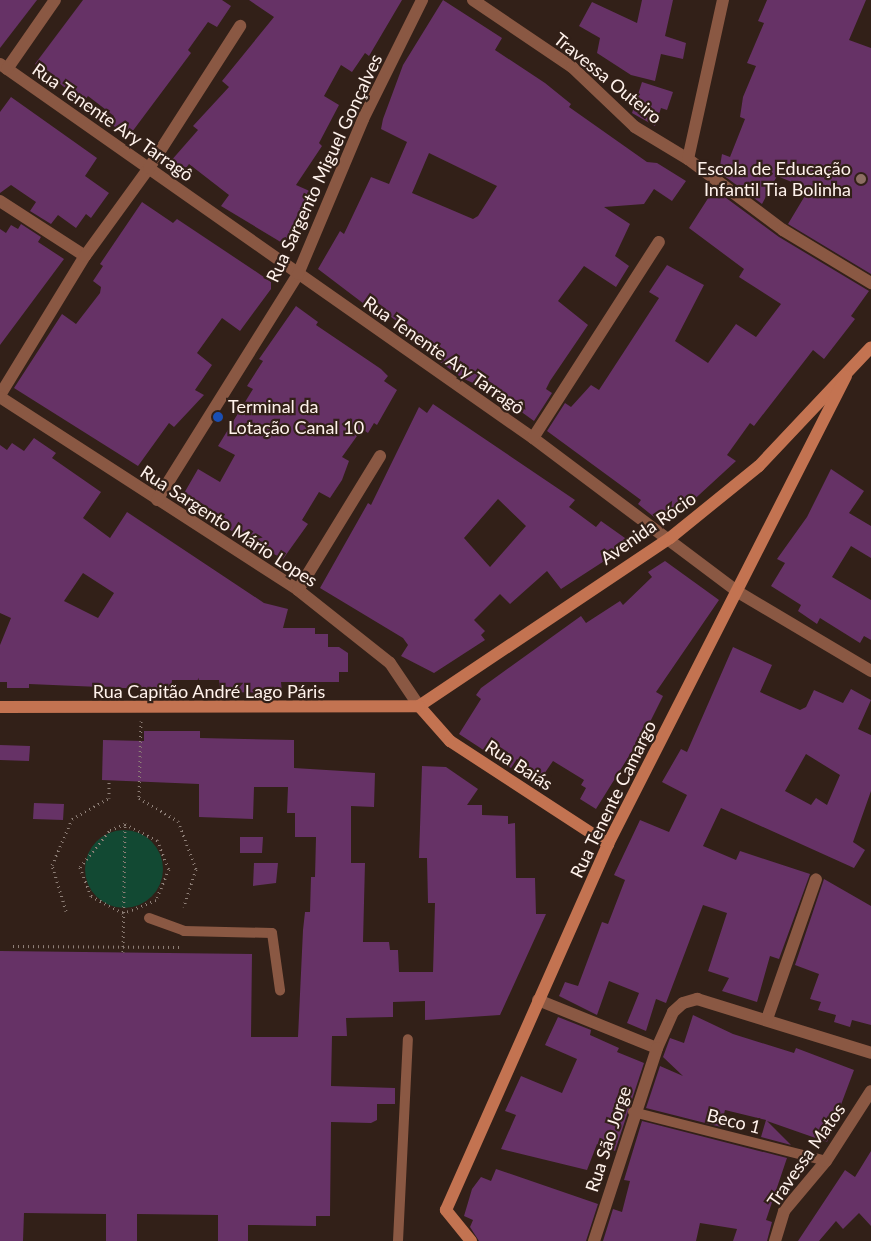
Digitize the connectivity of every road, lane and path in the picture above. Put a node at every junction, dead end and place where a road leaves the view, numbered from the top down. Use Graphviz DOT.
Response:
graph roads {
  1 [pos="55,0"];
  2 [pos="422,0"];
  3 [pos="473,0"];
  4 [pos="723,0"];
  5 [pos="240,26"];
  6 [pos="4,67"];
  7 [pos="688,160"];
  8 [pos="149,168"];
  9 [pos="0,202"];
  10 [pos="659,242"];
  11 [pos="85,256"];
  12 [pos="298,274"];
  13 [pos="871,283"];
  14 [pos="871,347"];
  15 [pos="846,376"];
  16 [pos="0,396"];
  17 [pos="533,438"];
  18 [pos="380,456"];
  19 [pos="157,500"];
  20 [pos="670,538"];
  21 [pos="298,590"];
  22 [pos="738,592"];
  23 [pos="871,671"];
  24 [pos="418,706"];
  25 [pos="0,707"];
  26 [pos="142,708"];
  27 [pos="109,780"];
  28 [pos="125,824"];
  29 [pos="608,844"];
  30 [pos="816,878"];
  31 [pos="184,907"];
  32 [pos="66,911"];
  33 [pos="124,913"];
  34 [pos="149,918"];
  35 [pos="12,946"];
  36 [pos="123,947"];
  37 [pos="190,948"];
  38 [pos="123,952"];
  39 [pos="280,990"];
  40 [pos="538,1000"];
  41 [pos="767,1019"];
  42 [pos="408,1039"];
  43 [pos="658,1048"];
  44 [pos="871,1053"];
  45 [pos="871,1091"];
  46 [pos="633,1112"];
  47 [pos="826,1161"];
  48 [pos="398,1241"];
  49 [pos="471,1241"];
  50 [pos="594,1241"];
  51 [pos="774,1241"];
  1 -- 6 [label="street"];
  2 -- 12 [label="street, Rua Sargento Miguel Gonçalves"];
  3 -- 7 [label="street, Travessa Outeiro"];
  4 -- 7 [label="street"];
  5 -- 8 [label="street"];
  6 -- 8 [label="street, Rua Tenente Ary Tarragô"];
  7 -- 13 [label="street, Travessa Outeiro"];
  8 -- 11 [label="street"];
  8 -- 12 [label="street, Rua Tenente Ary Tarragô"];
  9 -- 11 [label="street"];
  10 -- 17 [label="street"];
  11 -- 16 [label="street"];
  12 -- 17 [label="street, Rua Tenente Ary Tarragô"];
  12 -- 19 [label="street, Rua Sargento Miguel Gonçalves"];
  14 -- 15 [label="street, Avenida Rócio"];
  15 -- 20 [label="street, Avenida Rócio"];
  15 -- 22 [label="street, Rua Tenente Camargo"];
  16 -- 19 [label="street, Rua Sargento Mário Lopes"];
  17 -- 20 [label="street, Rua Tenente Ary Tarragô"];
  18 -- 21 [label="street"];
  19 -- 21 [label="street, Rua Sargento Mário Lopes"];
  20 -- 22 [label="street, Rua Tenente Ary Tarragô"];
  20 -- 24 [label="street, Avenida Rócio"];
  21 -- 24 [label="street, Rua Sargento Mário Lopes"];
  22 -- 23 [label="street, Rua Tenente Ary Tarragô"];
  22 -- 29 [label="street, Rua Tenente Camargo"];
  24 -- 26 [label="street, Rua Capitão André Lago Páris"];
  24 -- 29 [label="street, Rua Baiás"];
  25 -- 26 [label="street, Rua Capitão André Lago Páris"];
  26 -- 31 [label="path"];
  27 -- 32 [label="path"];
  28 -- 33 [label="path"];
  28 -- 33 [label="path"];
  28 -- 33 [label="path"];
  29 -- 40 [label="street, Rua Tenente Camargo"];
  30 -- 41 [label="street"];
  33 -- 36 [label="path"];
  34 -- 39 [label="lane"];
  35 -- 36 [label="path"];
  36 -- 37 [label="path"];
  36 -- 38 [label="path"];
  40 -- 43 [label="street"];
  40 -- 49 [label="street, Rua Tenente Camargo"];
  41 -- 43 [label="street, Rua São Jorge"];
  41 -- 44 [label="street, Rua São Jorge"];
  42 -- 48 [label="lane"];
  43 -- 46 [label="street, Rua São Jorge"];
  45 -- 47 [label="street, Travessa Matos"];
  46 -- 47 [label="lane, Beco 1"];
  46 -- 50 [label="street, Rua São Jorge"];
  47 -- 51 [label="street, Travessa Matos"];
}
